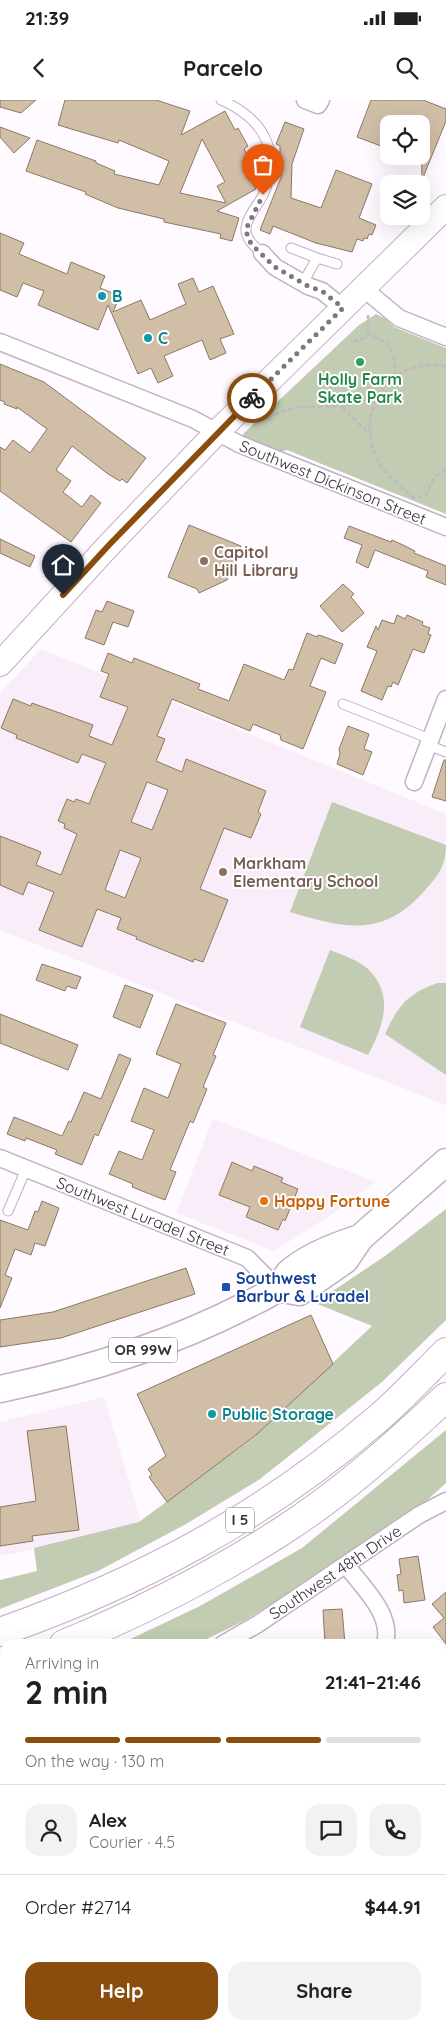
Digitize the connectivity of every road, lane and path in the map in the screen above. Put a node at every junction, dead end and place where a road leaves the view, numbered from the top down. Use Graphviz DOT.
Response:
graph roads {
  1 [pos="221,100"];
  2 [pos="446,207"];
  3 [pos="291,248"];
  4 [pos="262,253"];
  5 [pos="317,258"];
  6 [pos="337,264"];
  7 [pos="303,283"];
  8 [pos="363,288"];
  9 [pos="343,308"];
  10 [pos="368,315"];
  11 [pos="368,334"];
  12 [pos="446,337"];
  13 [pos="0,342"];
  14 [pos="353,342"];
  15 [pos="446,366"];
  16 [pos="395,375"];
  17 [pos="379,393"];
  18 [pos="342,406"];
  19 [pos="268,419"];
  20 [pos="217,432"];
  21 [pos="369,434"];
  22 [pos="446,468"];
  23 [pos="446,527"];
  24 [pos="0,664"];
  25 [pos="446,700"];
  26 [pos="342,704"];
  27 [pos="429,742"];
  28 [pos="446,752"];
  29 [pos="414,782"];
  30 [pos="0,1158"];
  31 [pos="446,1162"];
  32 [pos="26,1168"];
  33 [pos="8,1211"];
  34 [pos="278,1288"];
  35 [pos="446,1352"];
  36 [pos="0,1389"];
  37 [pos="446,1397"];
  38 [pos="446,1501"];
  39 [pos="346,1566"];
  40 [pos="0,1632"];
  41 [pos="75,1639"];
  42 [pos="232,1639"];
  43 [pos="386,1639"];
  1 -- 4 [label="lane"];
  2 -- 8 [label="main road"];
  3 -- 5 [label="lane"];
  4 -- 7 [label="street"];
  5 -- 6 [label="lane"];
  5 -- 7 [label="lane"];
  7 -- 9 [label="street"];
  8 -- 9 [label="main road"];
  8 -- 12 [label="street"];
  9 -- 20 [label="main road"];
  10 -- 11 [label="path"];
  11 -- 14 [label="path"];
  11 -- 16 [label="path"];
  13 -- 20 [label="street, Southwest Dickinson Street"];
  15 -- 16 [label="path"];
  16 -- 17 [label="path"];
  17 -- 18 [label="path"];
  17 -- 21 [label="path"];
  18 -- 19 [label="path"];
  18 -- 21 [label="path"];
  20 -- 23 [label="street, Southwest Dickinson Street"];
  20 -- 24 [label="main road"];
  21 -- 22 [label="path"];
  25 -- 27 [label="street"];
  26 -- 27 [label="lane"];
  27 -- 28 [label="lane"];
  27 -- 29 [label="street"];
  30 -- 32 [label="street, Southwest Luradel Street"];
  31 -- 34 [label="main road"];
  32 -- 33 [label="lane"];
  32 -- 34 [label="street, Southwest Luradel Street"];
  34 -- 36 [label="main road, OR 99W"];
  35 -- 40 [label="highway, I 5"];
  37 -- 41 [label="highway, I 5"];
  38 -- 39 [label="street, Southwest 48th Drive"];
  39 -- 42 [label="street, Southwest 48th Drive"];
  39 -- 43 [label="street"];
}
